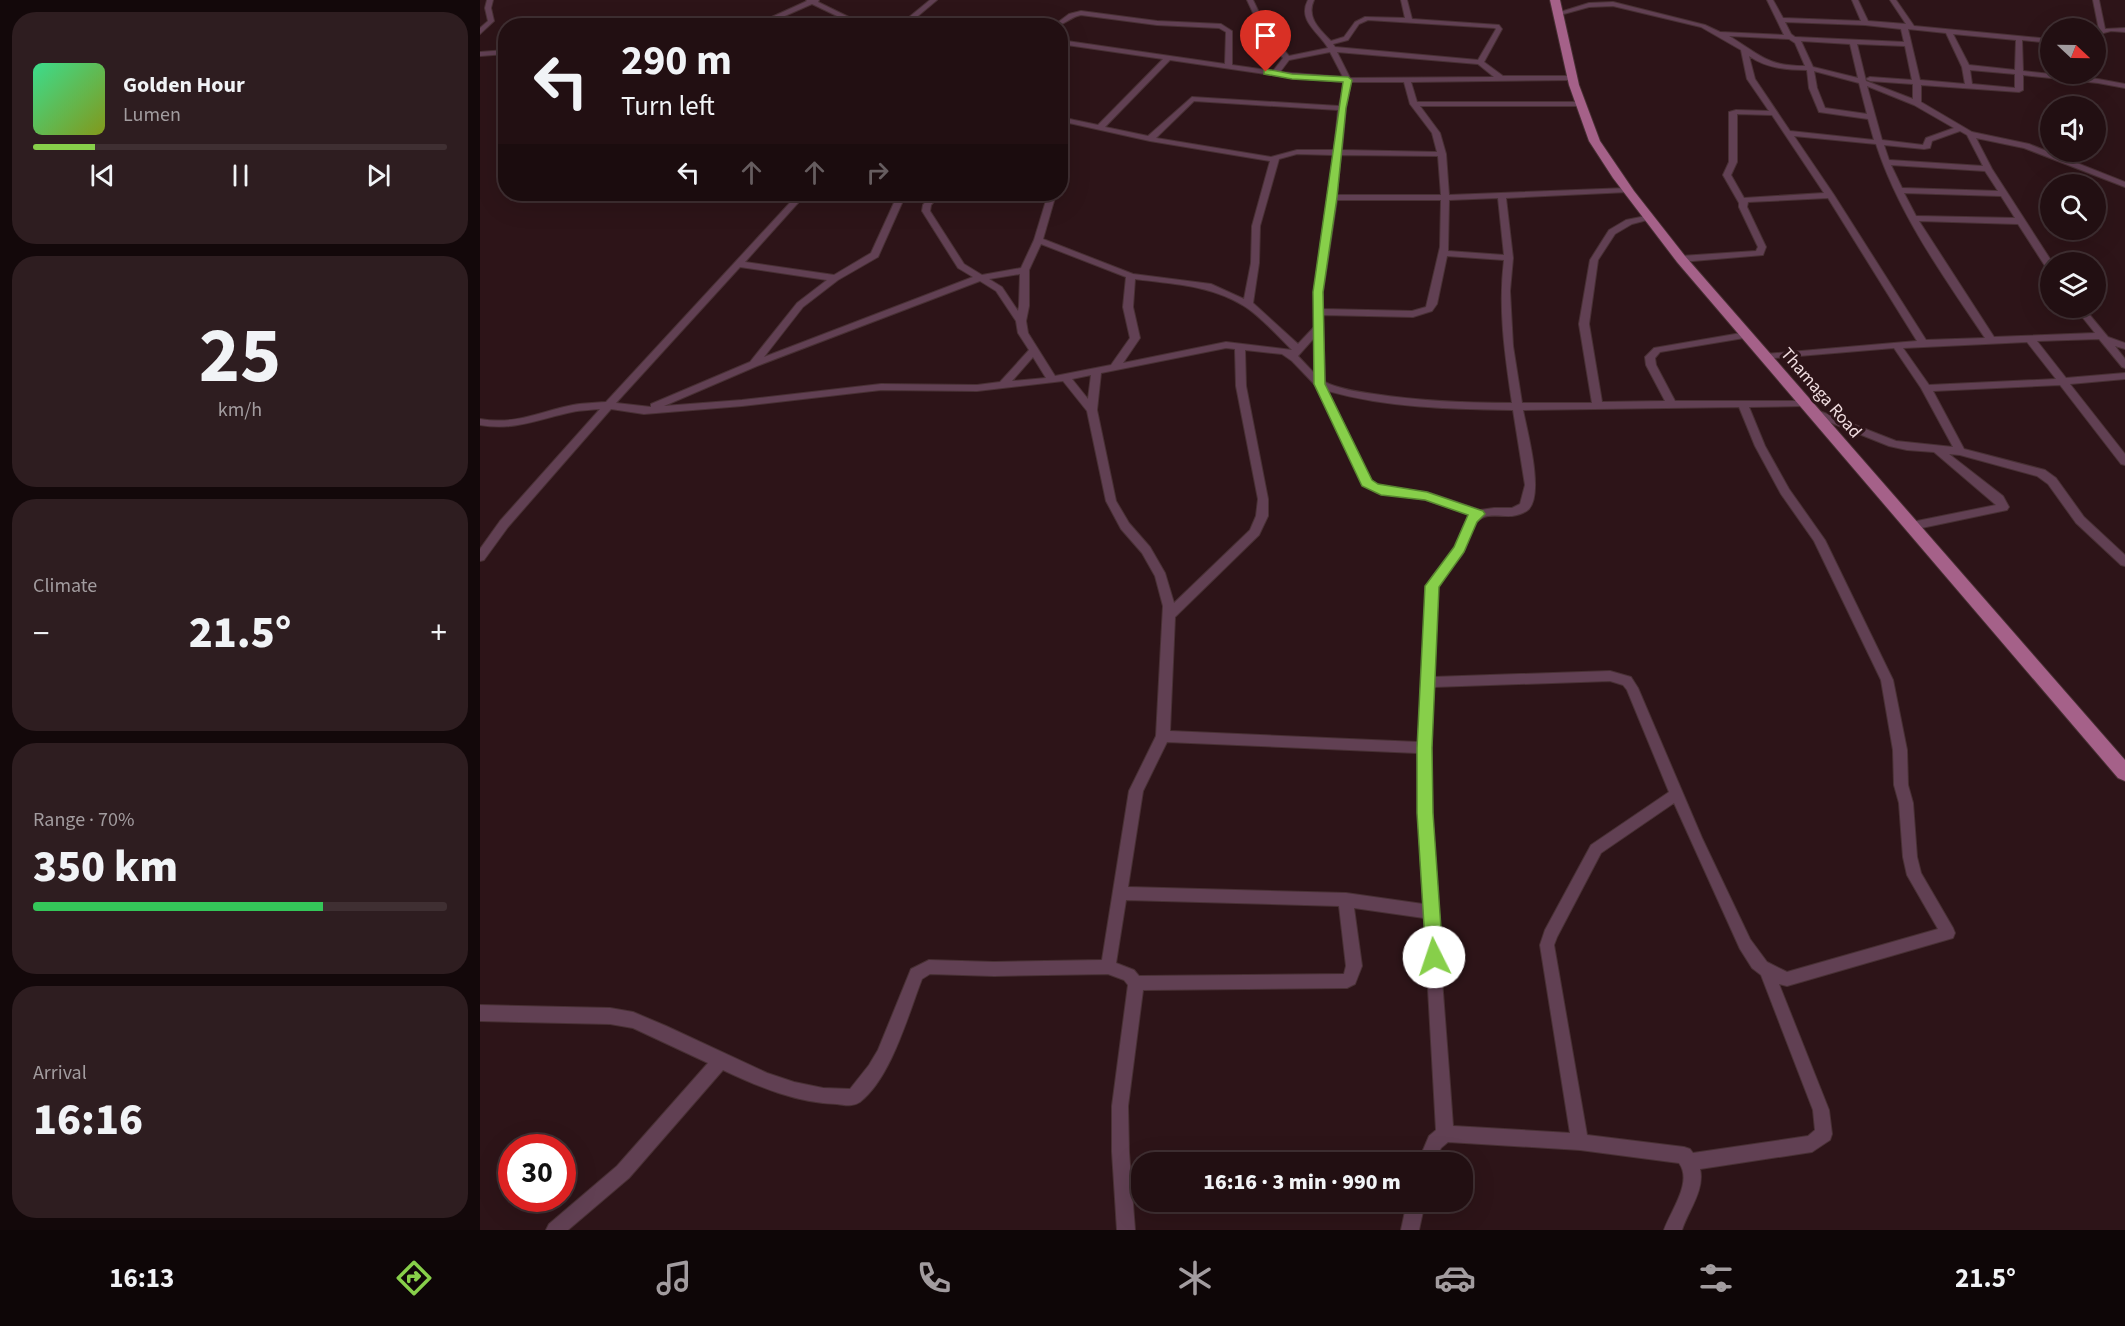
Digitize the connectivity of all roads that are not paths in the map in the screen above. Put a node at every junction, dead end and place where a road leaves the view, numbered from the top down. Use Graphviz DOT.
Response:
graph roads {
  1 [pos="490,0"];
  2 [pos="934,0"];
  3 [pos="1250,0"];
  4 [pos="1311,0"];
  5 [pos="1402,0"];
  6 [pos="1770,0"];
  7 [pos="1855,0"];
  8 [pos="1893,0"];
  9 [pos="2096,0"];
  10 [pos="813,1"];
  11 [pos="1624,3"];
  12 [pos="1558,7"];
  13 [pos="774,18"];
  14 [pos="848,18"];
  15 [pos="913,18"];
  16 [pos="1067,18"];
  17 [pos="2097,18"];
  18 [pos="1409,20"];
  19 [pos="1780,20"];
  20 [pos="1865,23"];
  21 [pos="1908,26"];
  22 [pos="1948,30"];
  23 [pos="2125,30"];
  24 [pos="2106,31"];
  25 [pos="480,32"];
  26 [pos="1719,34"];
  27 [pos="1793,38"];
  28 [pos="2019,38"];
  29 [pos="2040,40"];
  30 [pos="1853,42"];
  31 [pos="1068,43"];
  32 [pos="1907,44"];
  33 [pos="1330,46"];
  34 [pos="1744,50"];
  35 [pos="498,53"];
  36 [pos="480,54"];
  37 [pos="1169,57"];
  38 [pos="1287,58"];
  39 [pos="1480,62"];
  40 [pos="1229,65"];
  41 [pos="1966,67"];
  42 [pos="1786,68"];
  43 [pos="1810,68"];
  44 [pos="1748,69"];
  45 [pos="2021,72"];
  46 [pos="1275,73"];
  47 [pos="2040,73"];
  48 [pos="1573,78"];
  49 [pos="1502,79"];
  50 [pos="1348,80"];
  51 [pos="1407,80"];
  52 [pos="1862,80"];
  53 [pos="2106,82"];
  54 [pos="1917,84"];
  55 [pos="2125,86"];
  56 [pos="1970,87"];
  57 [pos="1917,103"];
  58 [pos="1414,104"];
  59 [pos="1580,104"];
  60 [pos="1342,108"];
  61 [pos="1773,113"];
  62 [pos="1872,117"];
  63 [pos="1068,121"];
  64 [pos="1100,128"];
  65 [pos="1959,129"];
  66 [pos="1787,133"];
  67 [pos="1970,134"];
  68 [pos="1150,139"];
  69 [pos="1880,143"];
  70 [pos="1337,153"];
  71 [pos="1442,154"];
  72 [pos="1275,159"];
  73 [pos="1887,162"];
  74 [pos="1988,169"];
  75 [pos="2125,185"];
  76 [pos="1628,190"];
  77 [pos="1900,190"];
  78 [pos="2004,194"];
  79 [pos="1502,195"];
  80 [pos="1830,195"];
  81 [pos="1333,197"];
  82 [pos="1445,198"];
  83 [pos="796,201"];
  84 [pos="899,201"];
  85 [pos="930,201"];
  86 [pos="1050,201"];
  87 [pos="1743,203"];
  88 [pos="1648,217"];
  89 [pos="1914,218"];
  90 [pos="2020,221"];
  91 [pos="1038,240"];
  92 [pos="2040,252"];
  93 [pos="1444,253"];
  94 [pos="1509,258"];
  95 [pos="1681,259"];
  96 [pos="739,264"];
  97 [pos="1025,270"];
  98 [pos="1131,276"];
  99 [pos="835,278"];
  100 [pos="980,278"];
  101 [pos="1248,304"];
  102 [pos="1320,312"];
  103 [pos="2088,318"];
  104 [pos="1021,321"];
  105 [pos="1318,328"];
  106 [pos="1747,335"];
  107 [pos="2029,338"];
  108 [pos="2103,338"];
  109 [pos="1991,340"];
  110 [pos="1923,343"];
  111 [pos="1240,346"];
  112 [pos="1898,346"];
  113 [pos="2125,346"];
  114 [pos="1033,351"];
  115 [pos="1295,353"];
  116 [pos="1765,357"];
  117 [pos="754,364"];
  118 [pos="2125,365"];
  119 [pos="1114,368"];
  120 [pos="1096,372"];
  121 [pos="2125,376"];
  122 [pos="1065,377"];
  123 [pos="1052,380"];
  124 [pos="2064,382"];
  125 [pos="1320,384"];
  126 [pos="1003,385"];
  127 [pos="1926,388"];
  128 [pos="1743,403"];
  129 [pos="1671,404"];
  130 [pos="609,405"];
  131 [pos="1597,405"];
  132 [pos="1517,407"];
  133 [pos="1809,407"];
  134 [pos="1092,410"];
  135 [pos="644,411"];
  136 [pos="480,422"];
  137 [pos="1936,449"];
  138 [pos="1960,451"];
  139 [pos="2125,461"];
  140 [pos="1479,514"];
  141 [pos="1912,526"];
  142 [pos="480,557"];
  143 [pos="2125,562"];
  144 [pos="1169,615"];
  145 [pos="1426,682"];
  146 [pos="1163,736"];
  147 [pos="1424,748"];
  148 [pos="2125,772"];
  149 [pos="1676,794"];
  150 [pos="1120,893"];
  151 [pos="1346,900"];
  152 [pos="1431,912"];
  153 [pos="1108,967"];
  154 [pos="1768,974"];
  155 [pos="1136,983"];
  156 [pos="480,1013"];
  157 [pos="721,1060"];
  158 [pos="1446,1134"];
  159 [pos="1581,1142"];
  160 [pos="1430,1152"];
  161 [pos="1691,1162"];
  162 [pos="1414,1212"];
  163 [pos="555,1230"];
  164 [pos="1126,1230"];
  165 [pos="1410,1230"];
  166 [pos="1673,1230"];
  1 -- 25 [label="street"];
  2 -- 15 [label="street"];
  3 -- 38 [label="street"];
  4 -- 33 [label="street"];
  5 -- 18 [label="street"];
  6 -- 19 [label="street"];
  7 -- 20 [label="street"];
  8 -- 21 [label="street"];
  9 -- 17 [label="street"];
  10 -- 13 [label="street"];
  10 -- 14 [label="street"];
  11 -- 12 [label="street"];
  11 -- 26 [label="street"];
  12 -- 48 [label="main road, Thamaga Road"];
  16 -- 40 [label="street"];
  18 -- 33 [label="street"];
  18 -- 39 [label="street"];
  19 -- 20 [label="street"];
  19 -- 27 [label="street"];
  20 -- 21 [label="street"];
  21 -- 22 [label="street"];
  21 -- 32 [label="street"];
  22 -- 28 [label="street"];
  22 -- 41 [label="street"];
  23 -- 24 [label="street"];
  26 -- 27 [label="street"];
  26 -- 34 [label="street"];
  27 -- 30 [label="street"];
  27 -- 43 [label="street"];
  28 -- 29 [label="street"];
  28 -- 45 [label="street"];
  30 -- 32 [label="street"];
  30 -- 52 [label="street"];
  31 -- 37 [label="street"];
  32 -- 54 [label="street"];
  33 -- 38 [label="street"];
  33 -- 39 [label="street"];
  33 -- 50 [label="street"];
  34 -- 42 [label="street"];
  34 -- 44 [label="street"];
  35 -- 36 [label="street"];
  37 -- 40 [label="street"];
  37 -- 64 [label="street"];
  38 -- 46 [label="street"];
  39 -- 49 [label="street"];
  40 -- 46 [label="street"];
  41 -- 45 [label="street"];
  41 -- 56 [label="street"];
  42 -- 43 [label="street"];
  42 -- 44 [label="street"];
  43 -- 52 [label="street"];
  43 -- 62 [label="street"];
  44 -- 61 [label="street"];
  45 -- 47 [label="street"];
  45 -- 56 [label="street"];
  46 -- 50 [label="street"];
  48 -- 49 [label="street"];
  48 -- 59 [label="main road, Thamaga Road"];
  49 -- 51 [label="street"];
  50 -- 51 [label="street"];
  50 -- 60 [label="street"];
  51 -- 58 [label="street"];
  52 -- 54 [label="street"];
  52 -- 57 [label="street"];
  52 -- 62 [label="street"];
  53 -- 55 [label="street"];
  54 -- 56 [label="street"];
  54 -- 57 [label="street"];
  57 -- 65 [label="street"];
  58 -- 59 [label="street"];
  58 -- 71 [label="street"];
  59 -- 76 [label="main road, Thamaga Road"];
  60 -- 68 [label="street"];
  60 -- 70 [label="street"];
  61 -- 66 [label="street"];
  61 -- 87 [label="street"];
  62 -- 69 [label="street"];
  63 -- 64 [label="street"];
  64 -- 68 [label="street"];
  65 -- 67 [label="street"];
  65 -- 69 [label="street"];
  66 -- 69 [label="street"];
  66 -- 80 [label="street"];
  67 -- 74 [label="street"];
  67 -- 75 [label="street"];
  68 -- 72 [label="street"];
  69 -- 73 [label="street"];
  70 -- 71 [label="street"];
  70 -- 72 [label="street"];
  70 -- 81 [label="street"];
  71 -- 82 [label="street"];
  72 -- 101 [label="street"];
  73 -- 74 [label="street"];
  73 -- 77 [label="street"];
  74 -- 78 [label="street"];
  76 -- 79 [label="street"];
  76 -- 88 [label="main road, Thamaga Road"];
  77 -- 78 [label="street"];
  77 -- 89 [label="street"];
  78 -- 90 [label="street"];
  79 -- 82 [label="street"];
  79 -- 94 [label="street"];
  80 -- 87 [label="street"];
  80 -- 110 [label="street"];
  81 -- 82 [label="street"];
  81 -- 102 [label="street"];
  82 -- 93 [label="street"];
  83 -- 96 [label="street"];
  84 -- 99 [label="street"];
  85 -- 100 [label="street"];
  86 -- 91 [label="street"];
  87 -- 95 [label="street"];
  88 -- 95 [label="main road, Thamaga Road"];
  88 -- 131 [label="street"];
  89 -- 90 [label="street"];
  89 -- 109 [label="street"];
  90 -- 92 [label="street"];
  91 -- 97 [label="street"];
  91 -- 98 [label="street"];
  93 -- 94 [label="street"];
  93 -- 102 [label="street"];
  94 -- 132 [label="street"];
  95 -- 106 [label="main road, Thamaga Road"];
  96 -- 99 [label="street"];
  96 -- 130 [label="street"];
  97 -- 100 [label="street"];
  97 -- 104 [label="street"];
  98 -- 101 [label="street"];
  98 -- 119 [label="street"];
  99 -- 117 [label="street"];
  100 -- 104 [label="street"];
  100 -- 117 [label="street"];
  101 -- 115 [label="street"];
  102 -- 105 [label="street"];
  103 -- 108 [label="street"];
  104 -- 114 [label="street"];
  105 -- 115 [label="street"];
  105 -- 125 [label="street"];
  106 -- 116 [label="main road, Thamaga Road"];
  106 -- 129 [label="street"];
  107 -- 108 [label="street"];
  107 -- 109 [label="street"];
  107 -- 124 [label="street"];
  108 -- 113 [label="street"];
  108 -- 118 [label="street"];
  109 -- 110 [label="street"];
  110 -- 112 [label="street"];
  111 -- 115 [label="street"];
  111 -- 119 [label="street"];
  111 -- 144 [label="street"];
  112 -- 116 [label="street"];
  112 -- 127 [label="street"];
  114 -- 123 [label="street"];
  114 -- 126 [label="street"];
  115 -- 125 [label="street"];
  116 -- 133 [label="main road, Thamaga Road"];
  117 -- 135 [label="street"];
  119 -- 120 [label="street"];
  120 -- 122 [label="street"];
  120 -- 134 [label="street"];
  121 -- 124 [label="street"];
  122 -- 123 [label="street"];
  122 -- 134 [label="street"];
  123 -- 126 [label="street"];
  124 -- 127 [label="street"];
  124 -- 139 [label="street"];
  125 -- 132 [label="street"];
  125 -- 140 [label="street"];
  126 -- 135 [label="street"];
  127 -- 138 [label="street"];
  128 -- 129 [label="street"];
  128 -- 133 [label="street"];
  128 -- 154 [label="street"];
  129 -- 131 [label="street"];
  130 -- 135 [label="street"];
  130 -- 136 [label="street"];
  130 -- 142 [label="street"];
  131 -- 132 [label="street"];
  132 -- 140 [label="street"];
  133 -- 137 [label="street"];
  133 -- 141 [label="main road, Thamaga Road"];
  134 -- 144 [label="street"];
  137 -- 138 [label="street"];
  137 -- 141 [label="street"];
  138 -- 143 [label="street"];
  140 -- 145 [label="street"];
  141 -- 148 [label="main road, Thamaga Road"];
  144 -- 146 [label="street"];
  145 -- 147 [label="street"];
  145 -- 149 [label="street"];
  146 -- 147 [label="street"];
  146 -- 150 [label="street"];
  147 -- 152 [label="street"];
  149 -- 154 [label="street"];
  149 -- 159 [label="street"];
  150 -- 151 [label="street"];
  150 -- 153 [label="street"];
  151 -- 152 [label="street"];
  151 -- 155 [label="street"];
  152 -- 158 [label="street"];
  153 -- 155 [label="street"];
  153 -- 157 [label="street"];
  154 -- 161 [label="street"];
  155 -- 164 [label="street"];
  156 -- 157 [label="street"];
  157 -- 163 [label="street"];
  158 -- 159 [label="street"];
  158 -- 160 [label="street"];
  159 -- 161 [label="street"];
  161 -- 166 [label="street"];
  162 -- 165 [label="street"];
}
